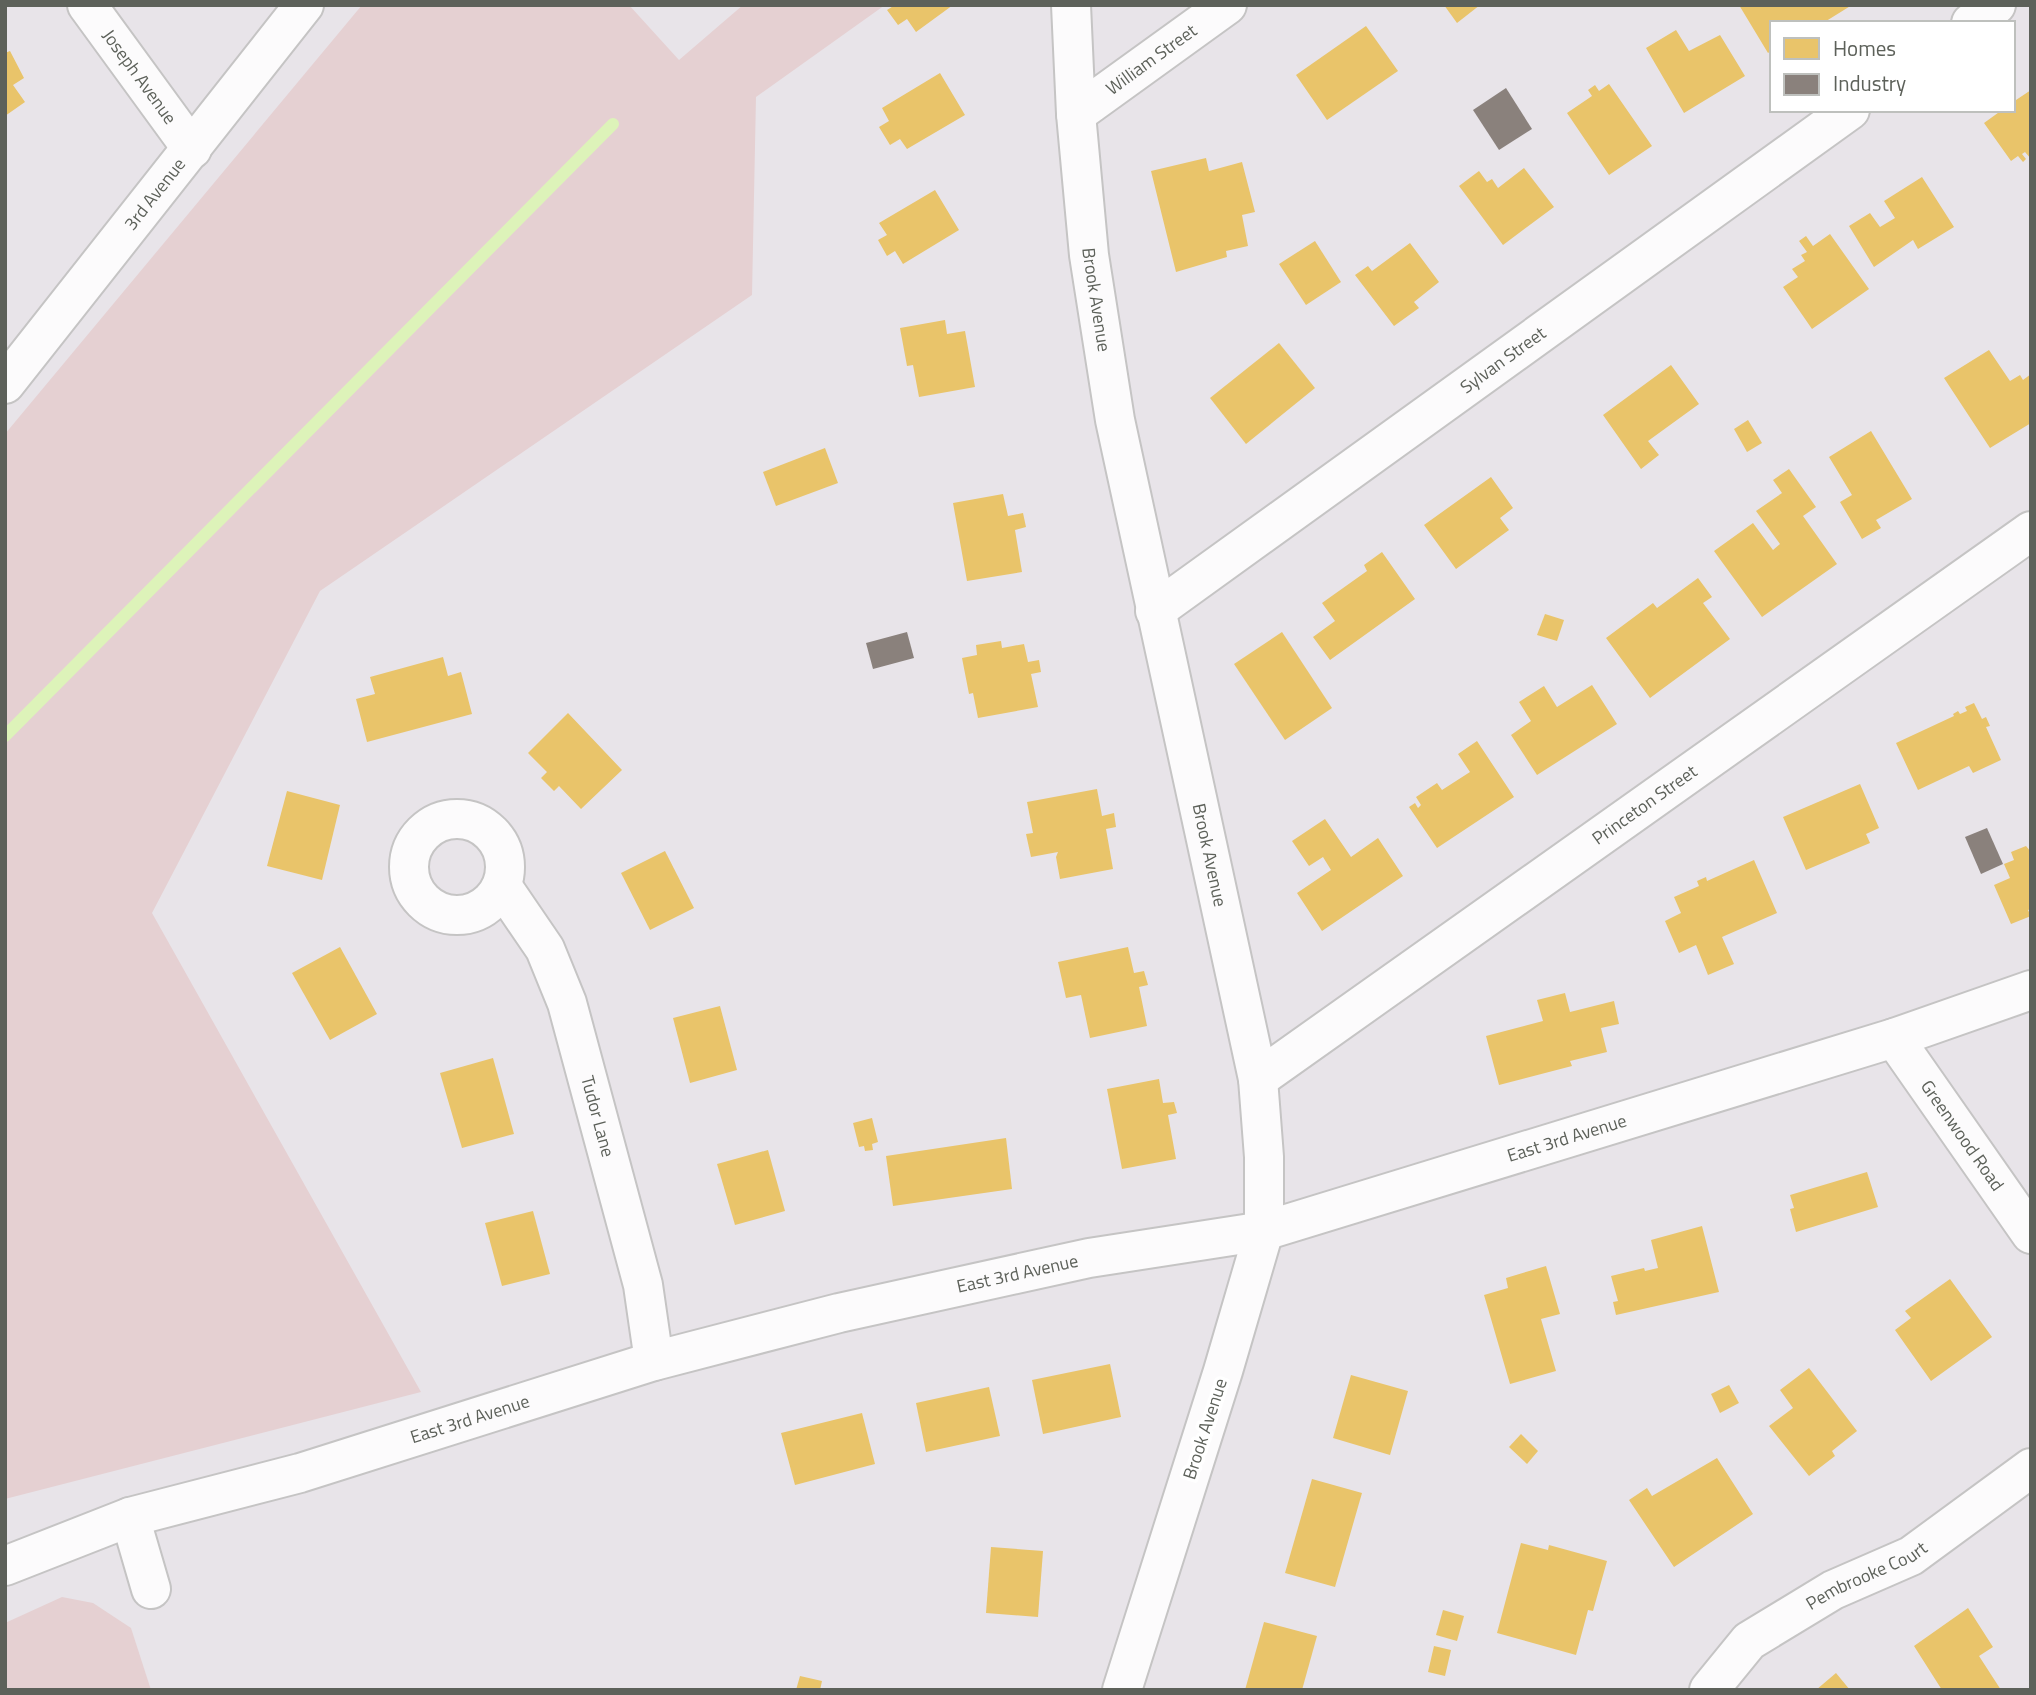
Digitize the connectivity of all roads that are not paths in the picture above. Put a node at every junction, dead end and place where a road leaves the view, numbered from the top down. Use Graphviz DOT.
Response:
graph roads {
  1 [pos="86,5"];
  2 [pos="304,5"];
  3 [pos="1071,5"];
  4 [pos="1227,5"];
  5 [pos="1996,5"];
  6 [pos="1974,21"];
  7 [pos="1847,112"];
  8 [pos="1076,114"];
  9 [pos="192,149"];
  10 [pos="5,384"];
  11 [pos="2031,531"];
  12 [pos="1155,611"];
  13 [pos="502,886"];
  14 [pos="2031,990"];
  15 [pos="1894,1038"];
  16 [pos="1258,1079"];
  17 [pos="1264,1231"];
  18 [pos="2031,1234"];
  19 [pos="654,1361"];
  20 [pos="2031,1468"];
  21 [pos="130,1517"];
  22 [pos="5,1566"];
  23 [pos="151,1589"];
  24 [pos="1122,1690"];
  25 [pos="1709,1690"];
  1 -- 9 [label="street, Joseph Avenue"];
  2 -- 9 [label="street, 3rd Avenue"];
  3 -- 8 [label="street, Brook Avenue"];
  4 -- 8 [label="street, William Street"];
  5 -- 6 [label="street"];
  7 -- 12 [label="street, Sylvan Street"];
  8 -- 12 [label="street, Brook Avenue"];
  9 -- 10 [label="street, 3rd Avenue"];
  11 -- 16 [label="street, Princeton Street"];
  12 -- 16 [label="street, Brook Avenue"];
  13 -- 19 [label="street, Tudor Lane"];
  14 -- 15 [label="street, East 3rd Avenue"];
  15 -- 17 [label="street, East 3rd Avenue"];
  15 -- 18 [label="street, Greenwood Road"];
  16 -- 17 [label="street, Brook Avenue"];
  17 -- 19 [label="street, East 3rd Avenue"];
  17 -- 24 [label="street, Brook Avenue"];
  19 -- 21 [label="street, East 3rd Avenue"];
  20 -- 25 [label="street, Pembrooke Court"];
  21 -- 22 [label="street, East 3rd Avenue"];
  21 -- 23 [label="street"];
}
